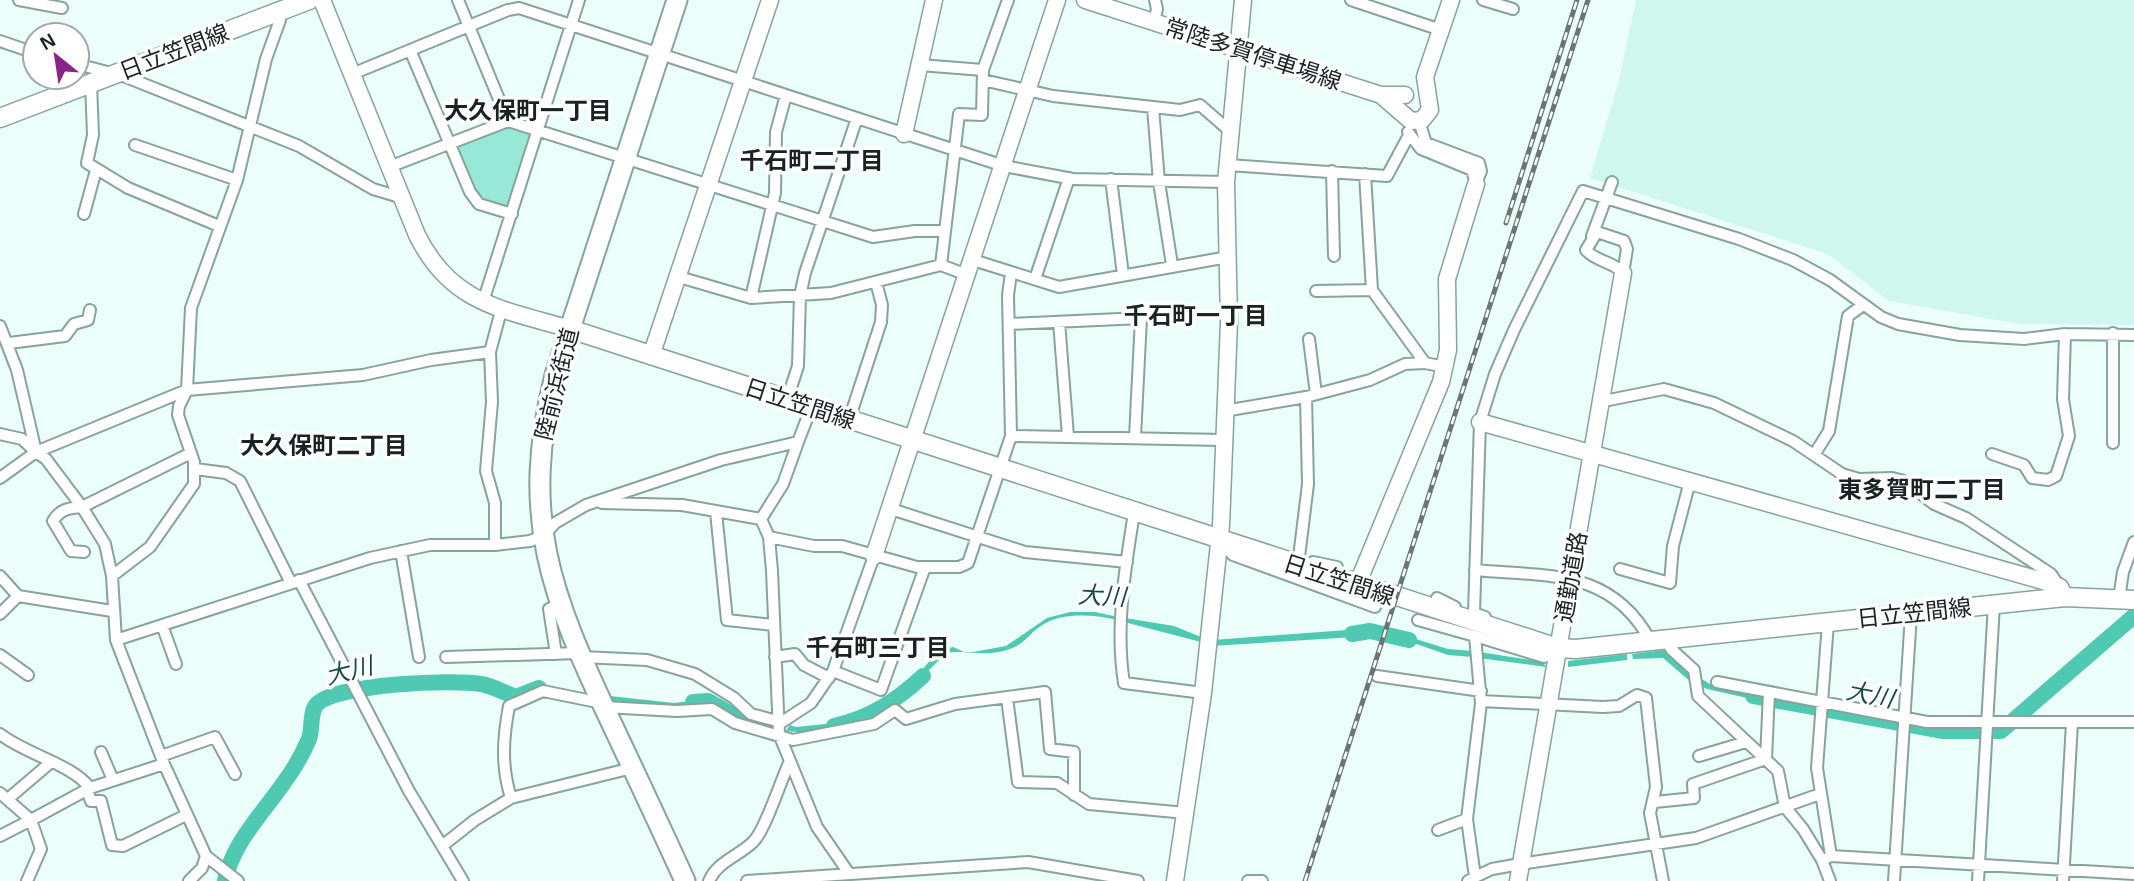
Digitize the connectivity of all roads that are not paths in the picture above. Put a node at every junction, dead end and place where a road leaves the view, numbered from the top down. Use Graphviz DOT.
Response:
graph roads {
  1 [pos="19,0"];
  2 [pos="309,0"];
  3 [pos="322,0"];
  4 [pos="458,0"];
  5 [pos="579,0"];
  6 [pos="677,0"];
  7 [pos="769,0"];
  8 [pos="934,0"];
  9 [pos="1008,0"];
  10 [pos="1057,0"];
  11 [pos="1085,0"];
  12 [pos="1154,0"];
  13 [pos="1243,0"];
  14 [pos="1352,0"];
  15 [pos="1451,0"];
  16 [pos="1483,0"];
  17 [pos="62,8"];
  18 [pos="1513,9"];
  19 [pos="278,12"];
  20 [pos="1154,22"];
  21 [pos="572,25"];
  22 [pos="468,26"];
  23 [pos="1441,30"];
  24 [pos="0,41"];
  25 [pos="21,48"];
  26 [pos="410,50"];
  27 [pos="1238,50"];
  28 [pos="660,53"];
  29 [pos="920,65"];
  30 [pos="91,68"];
  31 [pos="115,74"];
  32 [pos="352,74"];
  33 [pos="983,75"];
  34 [pos="1425,77"];
  35 [pos="744,81"];
  36 [pos="91,83"];
  37 [pos="1029,89"];
  38 [pos="70,91"];
  39 [pos="1406,93"];
  40 [pos="786,95"];
  41 [pos="1381,95"];
  42 [pos="1429,100"];
  43 [pos="1153,107"];
  44 [pos="1408,117"];
  45 [pos="0,118"];
  46 [pos="857,118"];
  47 [pos="508,121"];
  48 [pos="252,127"];
  49 [pos="539,130"];
  50 [pos="1232,133"];
  51 [pos="904,134"];
  52 [pos="1409,135"];
  53 [pos="450,143"];
  54 [pos="135,145"];
  55 [pos="954,151"];
  56 [pos="627,158"];
  57 [pos="1228,165"];
  58 [pos="1004,166"];
  59 [pos="389,167"];
  60 [pos="96,170"];
  61 [pos="1332,171"];
  62 [pos="1365,174"];
  63 [pos="1069,178"];
  64 [pos="1111,179"];
  65 [pos="237,180"];
  66 [pos="1159,182"];
  67 [pos="1226,182"];
  68 [pos="1612,182"];
  69 [pos="1476,184"];
  70 [pos="710,186"];
  71 [pos="1607,196"];
  72 [pos="403,198"];
  73 [pos="771,205"];
  74 [pos="84,214"];
  75 [pos="512,214"];
  76 [pos="823,221"];
  77 [pos="219,226"];
  78 [pos="944,231"];
  79 [pos="1592,236"];
  80 [pos="1334,256"];
  81 [pos="1228,257"];
  82 [pos="941,265"];
  83 [pos="1172,265"];
  84 [pos="970,267"];
  85 [pos="1011,273"];
  86 [pos="1623,274"];
  87 [pos="1123,275"];
  88 [pos="679,277"];
  89 [pos="1035,279"];
  90 [pos="876,282"];
  91 [pos="1372,290"];
  92 [pos="1316,291"];
  93 [pos="800,296"];
  94 [pos="751,298"];
  95 [pos="483,302"];
  96 [pos="1863,305"];
  97 [pos="502,307"];
  98 [pos="90,310"];
  99 [pos="1059,322"];
  100 [pos="1009,324"];
  101 [pos="0,326"];
  102 [pos="570,329"];
  103 [pos="2113,333"];
  104 [pos="2065,334"];
  105 [pos="2134,335"];
  106 [pos="1309,339"];
  107 [pos="9,343"];
  108 [pos="490,352"];
  109 [pos="651,356"];
  110 [pos="1424,363"];
  111 [pos="1445,367"];
  112 [pos="187,390"];
  113 [pos="1311,396"];
  114 [pos="787,400"];
  115 [pos="1599,402"];
  116 [pos="811,408"];
  117 [pos="1224,411"];
  118 [pos="849,420"];
  119 [pos="1480,422"];
  120 [pos="0,434"];
  121 [pos="1011,436"];
  122 [pos="1068,436"];
  123 [pos="1135,437"];
  124 [pos="1223,440"];
  125 [pos="185,441"];
  126 [pos="913,441"];
  127 [pos="798,442"];
  128 [pos="2113,443"];
  129 [pos="36,452"];
  130 [pos="191,453"];
  131 [pos="1592,453"];
  132 [pos="1992,454"];
  133 [pos="1814,455"];
  134 [pos="178,459"];
  135 [pos="195,469"];
  136 [pos="999,470"];
  137 [pos="0,478"];
  138 [pos="1690,481"];
  139 [pos="593,503"];
  140 [pos="82,507"];
  141 [pos="891,509"];
  142 [pos="716,512"];
  143 [pos="1135,513"];
  144 [pos="761,519"];
  145 [pos="543,536"];
  146 [pos="979,536"];
  147 [pos="769,537"];
  148 [pos="1219,541"];
  149 [pos="2134,542"];
  150 [pos="495,545"];
  151 [pos="401,551"];
  152 [pos="84,552"];
  153 [pos="874,556"];
  154 [pos="1299,557"];
  155 [pos="1126,562"];
  156 [pos="925,567"];
  157 [pos="1337,567"];
  158 [pos="1620,569"];
  159 [pos="1475,570"];
  160 [pos="0,576"];
  161 [pos="112,576"];
  162 [pos="1572,579"];
  163 [pos="295,581"];
  164 [pos="1357,585"];
  165 [pos="2063,592"];
  166 [pos="18,596"];
  167 [pos="1437,598"];
  168 [pos="2127,600"];
  169 [pos="559,604"];
  170 [pos="1994,604"];
  171 [pos="1375,607"];
  172 [pos="112,611"];
  173 [pos="1474,613"];
  174 [pos="0,614"];
  175 [pos="1911,614"];
  176 [pos="1418,620"];
  177 [pos="1828,622"];
  178 [pos="162,625"];
  179 [pos="773,625"];
  180 [pos="1475,636"];
  181 [pos="116,640"];
  182 [pos="1658,640"];
  183 [pos="1558,648"];
  184 [pos="556,654"];
  185 [pos="0,655"];
  186 [pos="580,655"];
  187 [pos="419,657"];
  188 [pos="446,657"];
  189 [pos="775,657"];
  190 [pos="176,664"];
  191 [pos="831,674"];
  192 [pos="28,675"];
  193 [pos="1377,676"];
  194 [pos="1717,681"];
  195 [pos="1203,693"];
  196 [pos="1481,696"];
  197 [pos="1769,697"];
  198 [pos="1007,698"];
  199 [pos="1550,702"];
  200 [pos="603,705"];
  201 [pos="1821,706"];
  202 [pos="2134,722"];
  203 [pos="1904,723"];
  204 [pos="2072,723"];
  205 [pos="778,726"];
  206 [pos="1988,728"];
  207 [pos="0,734"];
  208 [pos="1745,742"];
  209 [pos="101,752"];
  210 [pos="1699,756"];
  211 [pos="1766,759"];
  212 [pos="162,760"];
  213 [pos="50,763"];
  214 [pos="789,763"];
  215 [pos="632,768"];
  216 [pos="235,774"];
  217 [pos="113,780"];
  218 [pos="88,789"];
  219 [pos="1821,794"];
  220 [pos="1074,795"];
  221 [pos="4,796"];
  222 [pos="511,798"];
  223 [pos="1655,802"];
  224 [pos="1785,807"];
  225 [pos="1186,813"];
  226 [pos="186,815"];
  227 [pos="1467,819"];
  228 [pos="31,820"];
  229 [pos="1438,830"];
  230 [pos="0,836"];
  231 [pos="1654,845"];
  232 [pos="442,846"];
  233 [pos="206,856"];
  234 [pos="1827,858"];
  235 [pos="1895,859"];
  236 [pos="1979,865"];
  237 [pos="922,868"];
  238 [pos="848,872"];
  239 [pos="1519,873"];
  240 [pos="2134,874"];
  241 [pos="231,875"];
  242 [pos="2063,876"];
  243 [pos="1472,879"];
  244 [pos="27,881"];
  245 [pos="189,881"];
  246 [pos="463,881"];
  247 [pos="685,881"];
  248 [pos="709,881"];
  249 [pos="747,881"];
  250 [pos="923,881"];
  251 [pos="1138,881"];
  252 [pos="1174,881"];
  253 [pos="1248,881"];
  254 [pos="1262,881"];
  255 [pos="1663,881"];
  256 [pos="1830,881"];
  257 [pos="1894,881"];
  258 [pos="1978,881"];
  1 -- 17 [label="street"];
  2 -- 19 [label="main road, 日立笠間線"];
  3 -- 32 [label="street"];
  4 -- 22 [label="street"];
  5 -- 21 [label="street"];
  6 -- 28 [label="highway, 陸前浜街道"];
  7 -- 35 [label="street"];
  8 -- 29 [label="street"];
  9 -- 33 [label="street"];
  10 -- 37 [label="street"];
  11 -- 20 [label="street, 常陸多賀停車場線"];
  12 -- 20 [label="street"];
  13 -- 27 [label="street"];
  14 -- 23 [label="street"];
  15 -- 23 [label="street"];
  16 -- 18 [label="street"];
  19 -- 31 [label="main road, 日立笠間線"];
  19 -- 48 [label="street"];
  20 -- 27 [label="street, 常陸多賀停車場線"];
  21 -- 22 [label="street"];
  21 -- 28 [label="street"];
  21 -- 49 [label="street"];
  22 -- 26 [label="street"];
  22 -- 47 [label="street"];
  23 -- 34 [label="street"];
  24 -- 25 [label="street"];
  26 -- 32 [label="street"];
  26 -- 53 [label="street"];
  27 -- 41 [label="street, 常陸多賀停車場線"];
  27 -- 50 [label="street"];
  28 -- 35 [label="street"];
  28 -- 56 [label="highway, 陸前浜街道"];
  29 -- 33 [label="street"];
  29 -- 51 [label="street"];
  30 -- 31 [label="street"];
  31 -- 36 [label="main road, 日立笠間線"];
  31 -- 48 [label="street"];
  32 -- 59 [label="street"];
  33 -- 37 [label="street"];
  33 -- 55 [label="street"];
  34 -- 39 [label="street"];
  34 -- 42 [label="street"];
  35 -- 40 [label="street"];
  35 -- 70 [label="street"];
  36 -- 60 [label="street"];
  37 -- 43 [label="street"];
  37 -- 58 [label="street"];
  38 -- 45 [label="main road, 日立笠間線"];
  39 -- 41 [label="street"];
  39 -- 42 [label="street"];
  39 -- 44 [label="street"];
  40 -- 46 [label="street"];
  40 -- 73 [label="street"];
  41 -- 44 [label="street"];
  42 -- 44 [label="street"];
  43 -- 50 [label="street"];
  43 -- 66 [label="street"];
  44 -- 52 [label="street"];
  44 -- 69 [label="street"];
  46 -- 51 [label="street"];
  46 -- 76 [label="street"];
  47 -- 49 [label="street"];
  47 -- 53 [label="street"];
  48 -- 65 [label="street"];
  48 -- 72 [label="street"];
  49 -- 56 [label="street"];
  49 -- 75 [label="street"];
  50 -- 57 [label="street"];
  51 -- 55 [label="street"];
  52 -- 62 [label="street"];
  52 -- 69 [label="street"];
  53 -- 59 [label="street"];
  53 -- 75 [label="street"];
  54 -- 65 [label="street"];
  55 -- 58 [label="street"];
  55 -- 78 [label="street"];
  56 -- 70 [label="street"];
  56 -- 102 [label="highway, 陸前浜街道"];
  57 -- 61 [label="street"];
  57 -- 67 [label="street"];
  58 -- 63 [label="street"];
  58 -- 84 [label="street"];
  59 -- 72 [label="street"];
  60 -- 74 [label="street"];
  60 -- 77 [label="street"];
  61 -- 62 [label="street"];
  61 -- 80 [label="street"];
  62 -- 91 [label="street"];
  63 -- 64 [label="street"];
  63 -- 89 [label="street"];
  64 -- 66 [label="street"];
  64 -- 87 [label="street"];
  65 -- 77 [label="street"];
  66 -- 67 [label="street"];
  66 -- 83 [label="street"];
  67 -- 81 [label="street"];
  68 -- 71 [label="street"];
  69 -- 111 [label="street"];
  70 -- 73 [label="street"];
  70 -- 88 [label="street"];
  71 -- 79 [label="street"];
  71 -- 96 [label="street"];
  71 -- 119 [label="street"];
  72 -- 95 [label="street"];
  73 -- 76 [label="street"];
  73 -- 94 [label="street"];
  75 -- 95 [label="street"];
  76 -- 78 [label="street"];
  76 -- 93 [label="street"];
  77 -- 112 [label="street"];
  78 -- 82 [label="street"];
  79 -- 86 [label="street"];
  79 -- 86 [label="street"];
  81 -- 83 [label="street"];
  81 -- 117 [label="street"];
  82 -- 84 [label="street"];
  82 -- 90 [label="street"];
  83 -- 87 [label="street"];
  84 -- 85 [label="street"];
  84 -- 126 [label="street"];
  85 -- 89 [label="street"];
  85 -- 100 [label="street"];
  86 -- 115 [label="street, 通勤道路"];
  87 -- 89 [label="street"];
  88 -- 94 [label="street"];
  88 -- 109 [label="street"];
  90 -- 93 [label="street"];
  90 -- 118 [label="street"];
  91 -- 92 [label="street"];
  91 -- 110 [label="street"];
  93 -- 94 [label="street"];
  93 -- 114 [label="street"];
  95 -- 97 [label="street"];
  96 -- 104 [label="street"];
  96 -- 133 [label="street"];
  97 -- 102 [label="street"];
  97 -- 108 [label="street"];
  98 -- 107 [label="street"];
  99 -- 100 [label="street"];
  99 -- 122 [label="street"];
  99 -- 123 [label="street"];
  100 -- 121 [label="street"];
  101 -- 107 [label="street"];
  102 -- 109 [label="main road, 日立笠間線"];
  102 -- 145 [label="highway, 陸前浜街道"];
  103 -- 104 [label="street"];
  103 -- 105 [label="street"];
  103 -- 128 [label="street"];
  104 -- 132 [label="street"];
  106 -- 113 [label="street"];
  107 -- 129 [label="street"];
  108 -- 112 [label="street"];
  108 -- 150 [label="street"];
  109 -- 114 [label="main road, 日立笠間線"];
  110 -- 111 [label="street"];
  110 -- 113 [label="street"];
  111 -- 164 [label="street"];
  112 -- 125 [label="street"];
  112 -- 129 [label="street"];
  113 -- 117 [label="street"];
  113 -- 154 [label="street"];
  114 -- 116 [label="main road, 日立笠間線"];
  115 -- 131 [label="street, 通勤道路"];
  115 -- 133 [label="street"];
  116 -- 118 [label="main road, 日立笠間線"];
  116 -- 127 [label="street"];
  117 -- 124 [label="street"];
  118 -- 126 [label="main road, 日立笠間線"];
  119 -- 131 [label="street"];
  119 -- 159 [label="street"];
  120 -- 129 [label="street"];
  121 -- 122 [label="street"];
  121 -- 136 [label="street"];
  122 -- 123 [label="street"];
  123 -- 124 [label="street"];
  124 -- 148 [label="street"];
  125 -- 130 [label="street"];
  125 -- 134 [label="street"];
  126 -- 136 [label="main road, 日立笠間線"];
  126 -- 141 [label="street"];
  127 -- 139 [label="street"];
  127 -- 144 [label="street"];
  129 -- 137 [label="street"];
  129 -- 140 [label="street"];
  130 -- 134 [label="street"];
  130 -- 135 [label="street"];
  131 -- 138 [label="street"];
  131 -- 162 [label="street, 通勤道路"];
  133 -- 165 [label="street"];
  134 -- 140 [label="street"];
  135 -- 161 [label="street"];
  135 -- 163 [label="street"];
  136 -- 143 [label="main road, 日立笠間線"];
  136 -- 146 [label="street"];
  138 -- 158 [label="street"];
  138 -- 165 [label="street"];
  139 -- 142 [label="street"];
  139 -- 145 [label="street"];
  140 -- 152 [label="street"];
  140 -- 161 [label="street"];
  141 -- 146 [label="street"];
  141 -- 153 [label="street"];
  142 -- 144 [label="street"];
  142 -- 179 [label="street"];
  143 -- 148 [label="main road, 日立笠間線"];
  143 -- 155 [label="street"];
  144 -- 147 [label="street"];
  145 -- 150 [label="street"];
  145 -- 169 [label="highway, 陸前浜街道"];
  146 -- 155 [label="street"];
  146 -- 156 [label="street"];
  147 -- 153 [label="street"];
  147 -- 179 [label="street"];
  148 -- 154 [label="street"];
  148 -- 164 [label="main road, 日立笠間線"];
  148 -- 171 [label="street"];
  148 -- 195 [label="street"];
  149 -- 168 [label="street"];
  150 -- 151 [label="street"];
  151 -- 163 [label="street"];
  151 -- 187 [label="street"];
  153 -- 156 [label="street"];
  153 -- 191 [label="street"];
  154 -- 157 [label="street"];
  155 -- 195 [label="street"];
  156 -- 191 [label="street"];
  159 -- 162 [label="street"];
  159 -- 173 [label="street"];
  160 -- 166 [label="street"];
  161 -- 172 [label="street"];
  162 -- 182 [label="street"];
  162 -- 183 [label="street, 通勤道路"];
  163 -- 178 [label="street"];
  163 -- 232 [label="street"];
  164 -- 183 [label="main road, 日立笠間線"];
  165 -- 168 [label="main road, 日立笠間線"];
  165 -- 170 [label="main road, 日立笠間線"];
  166 -- 172 [label="street"];
  166 -- 174 [label="street"];
  167 -- 173 [label="street"];
  169 -- 184 [label="street"];
  169 -- 186 [label="highway, 陸前浜街道"];
  170 -- 175 [label="main road, 日立笠間線"];
  170 -- 206 [label="street"];
  172 -- 181 [label="street"];
  173 -- 183 [label="street"];
  175 -- 177 [label="main road, 日立笠間線"];
  175 -- 203 [label="street"];
  176 -- 180 [label="street"];
  177 -- 182 [label="main road, 日立笠間線"];
  177 -- 201 [label="street"];
  178 -- 181 [label="street"];
  178 -- 190 [label="street"];
  179 -- 189 [label="street"];
  180 -- 183 [label="street"];
  180 -- 196 [label="street"];
  181 -- 212 [label="street"];
  182 -- 183 [label="main road, 日立笠間線"];
  182 -- 208 [label="street"];
  183 -- 199 [label="street, 通勤道路"];
  184 -- 186 [label="street"];
  184 -- 188 [label="street"];
  185 -- 192 [label="street"];
  186 -- 200 [label="highway, 陸前浜街道"];
  186 -- 205 [label="street"];
  189 -- 191 [label="street"];
  189 -- 205 [label="street"];
  191 -- 205 [label="street"];
  193 -- 196 [label="street"];
  194 -- 197 [label="street"];
  195 -- 225 [label="street"];
  196 -- 199 [label="street"];
  196 -- 227 [label="street"];
  197 -- 201 [label="street"];
  197 -- 211 [label="street"];
  198 -- 205 [label="street"];
  198 -- 220 [label="street"];
  198 -- 220 [label="street"];
  199 -- 223 [label="street"];
  199 -- 239 [label="street, 通勤道路"];
  200 -- 205 [label="street"];
  200 -- 215 [label="highway, 陸前浜街道"];
  200 -- 222 [label="street"];
  201 -- 203 [label="street"];
  201 -- 219 [label="street"];
  202 -- 204 [label="street"];
  203 -- 206 [label="street"];
  203 -- 235 [label="street"];
  204 -- 206 [label="street"];
  204 -- 242 [label="street"];
  205 -- 214 [label="street"];
  206 -- 236 [label="street"];
  207 -- 213 [label="street"];
  208 -- 210 [label="street"];
  208 -- 211 [label="street"];
  209 -- 217 [label="street"];
  211 -- 223 [label="street"];
  211 -- 224 [label="street"];
  212 -- 216 [label="street"];
  212 -- 217 [label="street"];
  212 -- 226 [label="street"];
  213 -- 218 [label="street"];
  213 -- 221 [label="street"];
  214 -- 238 [label="street"];
  214 -- 248 [label="street"];
  215 -- 222 [label="street"];
  215 -- 247 [label="highway, 陸前浜街道"];
  217 -- 218 [label="street"];
  218 -- 226 [label="street"];
  218 -- 228 [label="street"];
  219 -- 224 [label="street"];
  219 -- 234 [label="street"];
  220 -- 225 [label="street"];
  221 -- 228 [label="street"];
  222 -- 232 [label="street"];
  223 -- 231 [label="street"];
  224 -- 231 [label="street"];
  224 -- 234 [label="street"];
  225 -- 252 [label="street"];
  226 -- 233 [label="street"];
  227 -- 229 [label="street"];
  227 -- 243 [label="street"];
  228 -- 230 [label="street"];
  228 -- 244 [label="street"];
  231 -- 239 [label="street"];
  231 -- 255 [label="street"];
  232 -- 246 [label="street"];
  233 -- 241 [label="street"];
  233 -- 245 [label="street"];
  234 -- 235 [label="street"];
  234 -- 256 [label="street"];
  235 -- 236 [label="street"];
  235 -- 257 [label="street"];
  236 -- 242 [label="street"];
  236 -- 258 [label="street"];
  237 -- 238 [label="street"];
  237 -- 250 [label="street"];
  237 -- 251 [label="street"];
  238 -- 249 [label="street"];
  239 -- 243 [label="street"];
  240 -- 242 [label="street"];
  253 -- 254 [label="street"];
}
